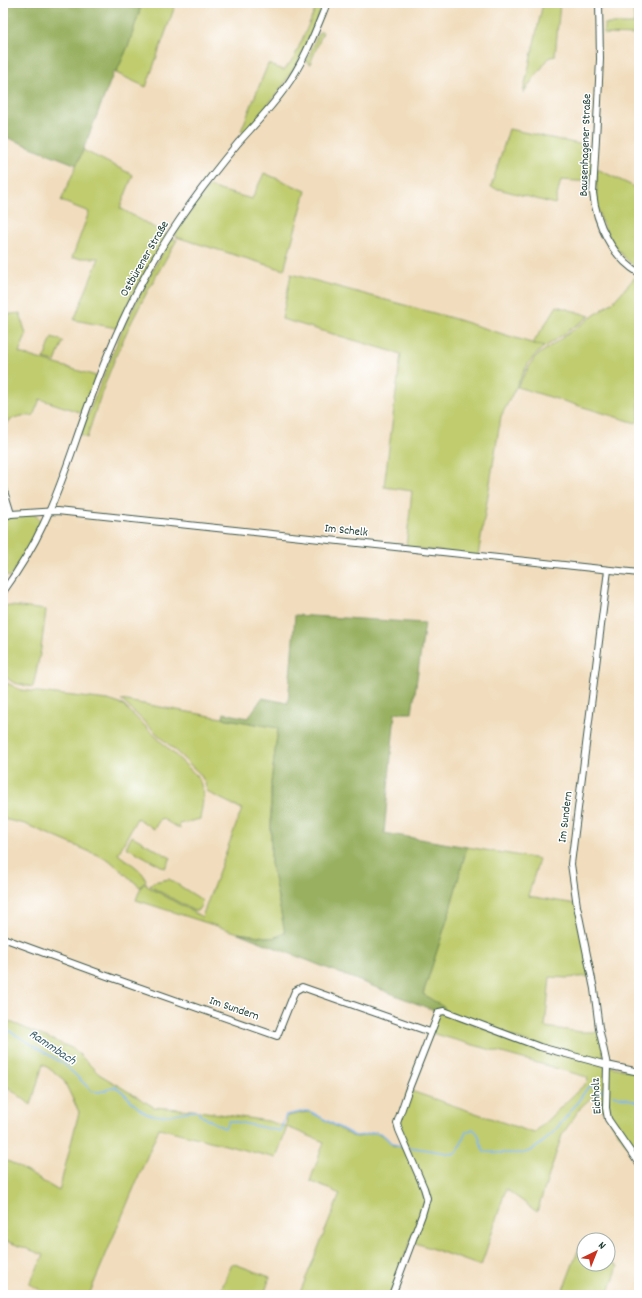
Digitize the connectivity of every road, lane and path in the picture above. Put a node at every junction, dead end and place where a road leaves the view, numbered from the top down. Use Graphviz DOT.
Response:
graph roads {
  1 [pos="327,3"];
  2 [pos="599,3"];
  3 [pos="639,273"];
  4 [pos="3,488"];
  5 [pos="50,510"];
  6 [pos="11,514"];
  7 [pos="3,517"];
  8 [pos="608,570"];
  9 [pos="639,573"];
  10 [pos="3,592"];
  11 [pos="3,938"];
  12 [pos="430,1032"];
  13 [pos="607,1065"];
  14 [pos="639,1072"];
  15 [pos="639,1164"];
  16 [pos="392,1295"];
  1 -- 5 [label="street, Ostbürener Straße"];
  2 -- 3 [label="street, Bausenhagener Straße"];
  4 -- 6 [label="street"];
  5 -- 6 [label="street"];
  5 -- 8 [label="street, Im Schelk"];
  5 -- 10 [label="street, Ostbürener Straße"];
  6 -- 7 [label="street"];
  8 -- 9 [label="street, Im Schelk"];
  8 -- 13 [label="street, Im Sundern"];
  11 -- 12 [label="street, Im Sundern"];
  12 -- 13 [label="street"];
  12 -- 16 [label="street"];
  13 -- 14 [label="street"];
  13 -- 15 [label="street, Eichholz"];
}
